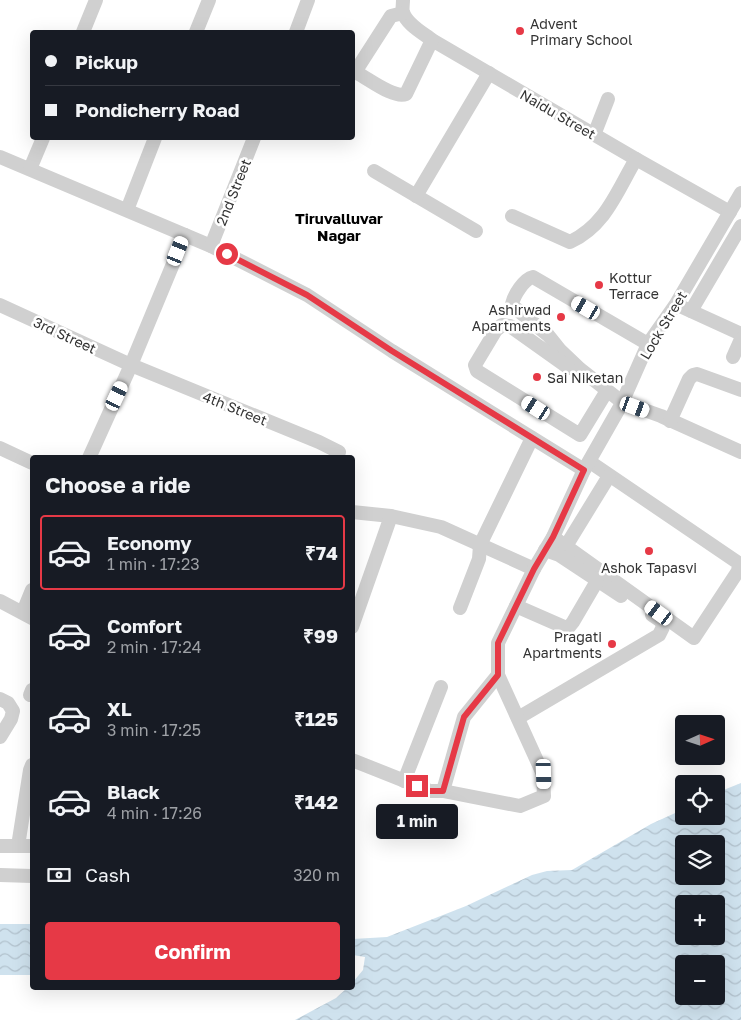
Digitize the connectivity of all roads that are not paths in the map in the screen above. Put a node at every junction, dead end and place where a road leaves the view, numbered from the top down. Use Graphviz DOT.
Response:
graph roads {
  1 [pos="96,0"];
  2 [pos="209,0"];
  3 [pos="308,0"];
  4 [pos="403,6"];
  5 [pos="85,30"];
  6 [pos="197,30"];
  7 [pos="297,30"];
  8 [pos="432,40"];
  9 [pos="489,73"];
  10 [pos="608,99"];
  11 [pos="594,135"];
  12 [pos="42,140"];
  13 [pos="154,140"];
  14 [pos="253,140"];
  15 [pos="0,158"];
  16 [pos="636,159"];
  17 [pos="30,169"];
  18 [pos="374,171"];
  19 [pos="741,193"];
  20 [pos="416,196"];
  21 [pos="127,210"];
  22 [pos="730,212"];
  23 [pos="512,216"];
  24 [pos="741,226"];
  25 [pos="476,231"];
  26 [pos="185,235"];
  27 [pos="211,246"];
  28 [pos="676,304"];
  29 [pos="0,306"];
  30 [pos="691,311"];
  31 [pos="741,334"];
  32 [pos="741,339"];
  33 [pos="648,344"];
  34 [pos="733,357"];
  35 [pos="131,365"];
  36 [pos="741,390"];
  37 [pos="604,394"];
  38 [pos="621,404"];
  39 [pos="670,420"];
  40 [pos="580,436"];
  41 [pos="532,438"];
  42 [pos="0,448"];
  43 [pos="339,452"];
  44 [pos="741,452"];
  45 [pos="90,455"];
  46 [pos="30,462"];
  47 [pos="589,463"];
  48 [pos="609,476"];
  49 [pos="355,512"];
  50 [pos="391,516"];
  51 [pos="553,537"];
  52 [pos="480,545"];
  53 [pos="566,546"];
  54 [pos="545,550"];
  55 [pos="534,569"];
  56 [pos="596,581"];
  57 [pos="0,601"];
  58 [pos="30,602"];
  59 [pos="516,606"];
  60 [pos="460,608"];
  61 [pos="28,615"];
  62 [pos="355,618"];
  63 [pos="498,675"];
  64 [pos="441,687"];
  65 [pos="0,699"];
  66 [pos="518,718"];
  67 [pos="0,737"];
  68 [pos="355,761"];
  69 [pos="30,770"];
  70 [pos="404,781"];
  71 [pos="443,791"];
  72 [pos="0,846"];
  73 [pos="25,846"];
  74 [pos="0,875"];
  75 [pos="30,876"];
  1 -- 5 [label="street"];
  2 -- 6 [label="street"];
  3 -- 7 [label="street"];
  4 -- 8 [label="street, Naidu Street"];
  4 -- 8 [label="street"];
  8 -- 9 [label="street, Naidu Street"];
  9 -- 11 [label="street, Naidu Street"];
  9 -- 20 [label="street"];
  10 -- 11 [label="street"];
  11 -- 16 [label="street, Naidu Street"];
  12 -- 17 [label="street"];
  13 -- 21 [label="street"];
  14 -- 27 [label="street, 2nd Street"];
  15 -- 17 [label="street"];
  16 -- 22 [label="street, Naidu Street"];
  16 -- 23 [label="street"];
  17 -- 21 [label="street"];
  18 -- 20 [label="street"];
  19 -- 22 [label="street, Lock Street"];
  20 -- 25 [label="street"];
  21 -- 26 [label="street"];
  22 -- 28 [label="street, Lock Street"];
  24 -- 30 [label="street"];
  26 -- 27 [label="street"];
  26 -- 35 [label="street"];
  27 -- 41 [label="street"];
  28 -- 30 [label="street"];
  28 -- 33 [label="street, Lock Street"];
  29 -- 35 [label="street, 3rd Street"];
  30 -- 31 [label="street"];
  32 -- 34 [label="street"];
  33 -- 38 [label="street, Lock Street"];
  33 -- 38 [label="street"];
  35 -- 43 [label="street, 4th Street"];
  35 -- 45 [label="street"];
  36 -- 39 [label="street"];
  37 -- 38 [label="street"];
  37 -- 40 [label="street"];
  37 -- 40 [label="street"];
  38 -- 39 [label="street"];
  38 -- 47 [label="street, Lock Street"];
  39 -- 44 [label="street"];
  40 -- 47 [label="street"];
  41 -- 47 [label="street"];
  41 -- 52 [label="street"];
  42 -- 46 [label="street"];
  47 -- 48 [label="street"];
  47 -- 51 [label="street, Lock Street"];
  48 -- 53 [label="street"];
  48 -- 53 [label="street"];
  49 -- 50 [label="street"];
  50 -- 52 [label="street"];
  50 -- 62 [label="street"];
  51 -- 53 [label="street"];
  51 -- 54 [label="street, Lock Street"];
  52 -- 55 [label="street"];
  52 -- 60 [label="street"];
  54 -- 55 [label="street, Lock Street"];
  54 -- 56 [label="street"];
  55 -- 59 [label="street, Lock Street"];
  56 -- 59 [label="street"];
  56 -- 66 [label="street"];
  57 -- 61 [label="street"];
  58 -- 61 [label="street"];
  59 -- 63 [label="street, Lock Street"];
  63 -- 66 [label="street, Lock Street"];
  63 -- 71 [label="street"];
  64 -- 70 [label="street"];
  65 -- 67 [label="street"];
  66 -- 71 [label="street, Lock Street"];
  68 -- 70 [label="street"];
  69 -- 73 [label="street"];
  70 -- 71 [label="street"];
  72 -- 73 [label="street"];
  74 -- 75 [label="street"];
}
